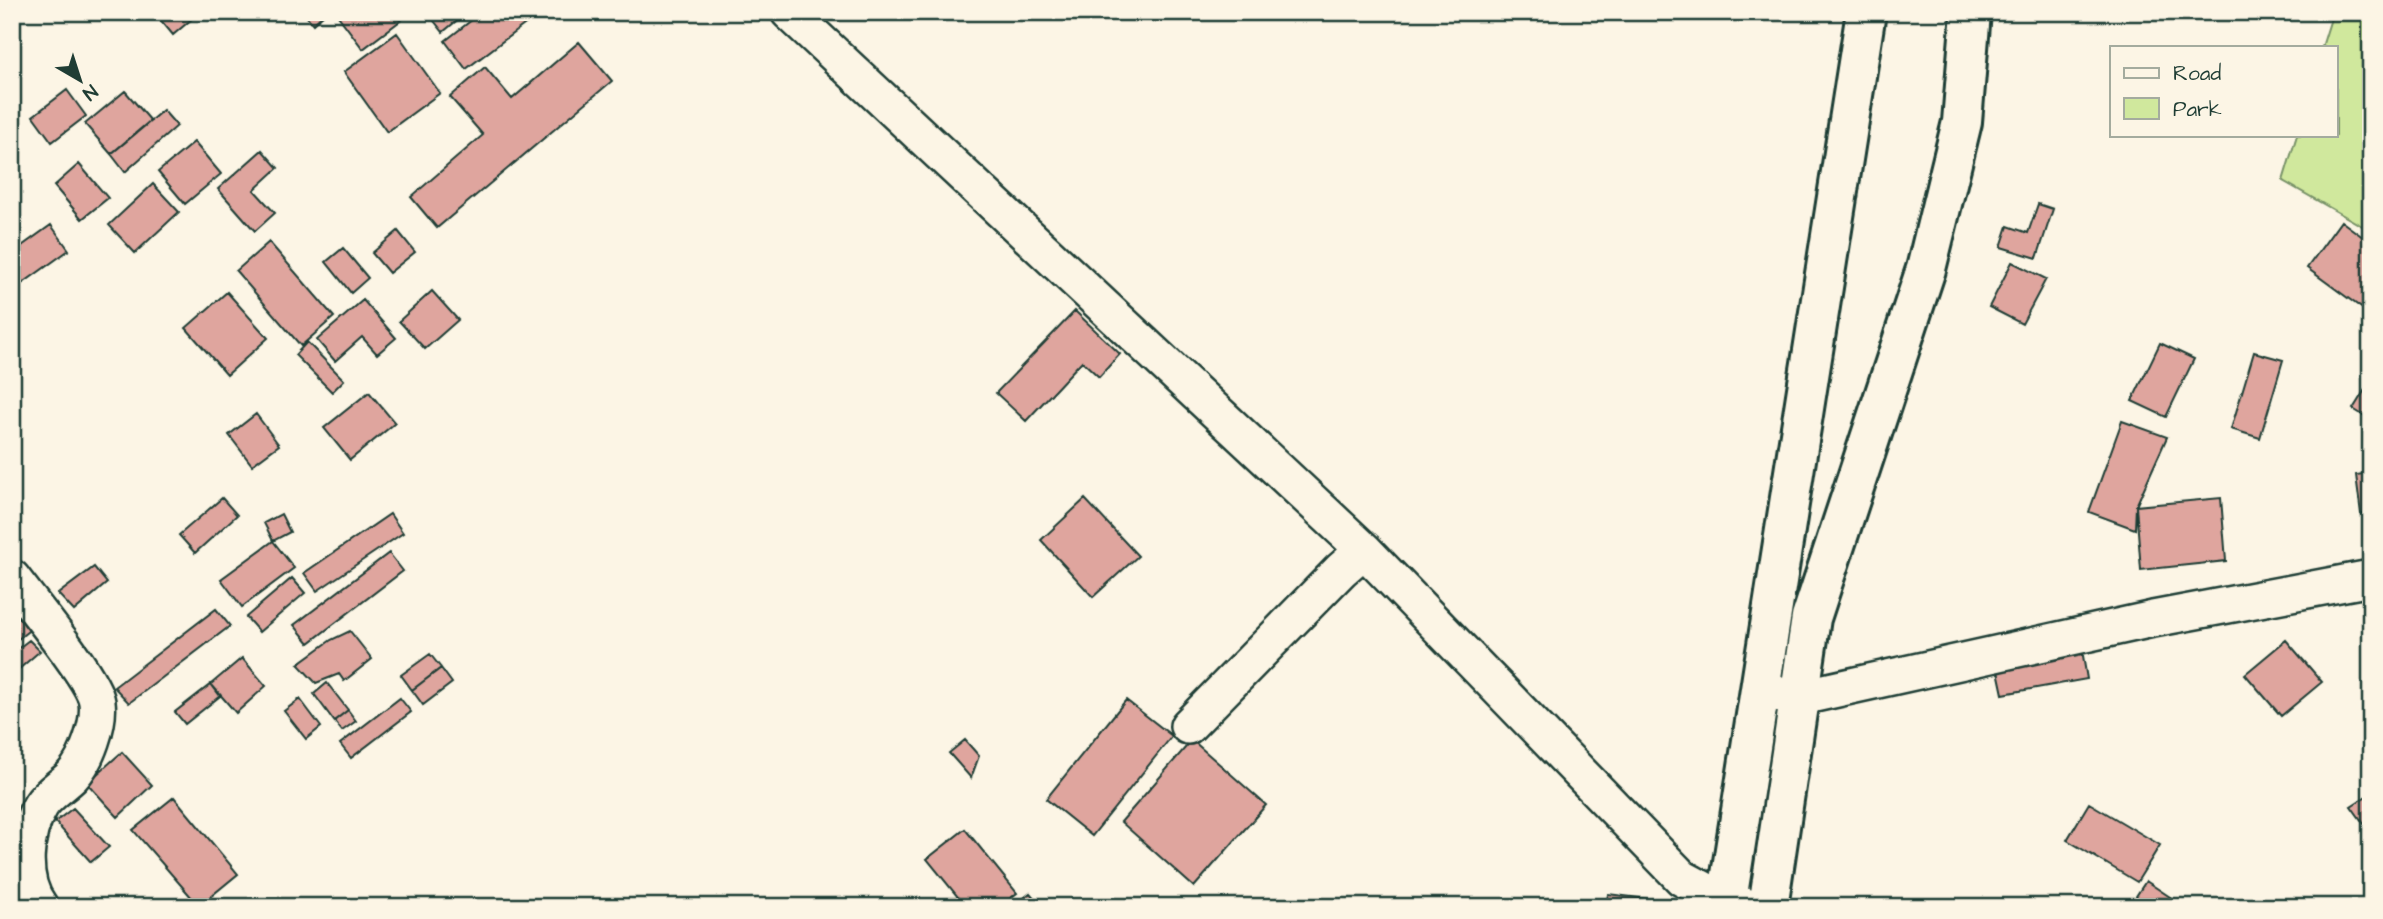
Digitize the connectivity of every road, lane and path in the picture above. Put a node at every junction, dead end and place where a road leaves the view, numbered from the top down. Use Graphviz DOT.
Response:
graph roads {
  1 [pos="789,12"];
  2 [pos="1867,12"];
  3 [pos="1971,12"];
  4 [pos="1364,550"];
  5 [pos="12,578"];
  6 [pos="2365,588"];
  7 [pos="1758,690"];
  8 [pos="1797,698"];
  9 [pos="1188,726"];
  10 [pos="1734,905"];
  11 [pos="40,907"];
  12 [pos="1768,907"];
  1 -- 4 [label="street"];
  2 -- 7 [label="highway"];
  3 -- 8 [label="highway"];
  4 -- 9 [label="street"];
  4 -- 10 [label="street"];
  5 -- 11 [label="street"];
  6 -- 8 [label="street"];
  7 -- 8 [label="street"];
  7 -- 10 [label="highway"];
  8 -- 12 [label="highway"];
}
